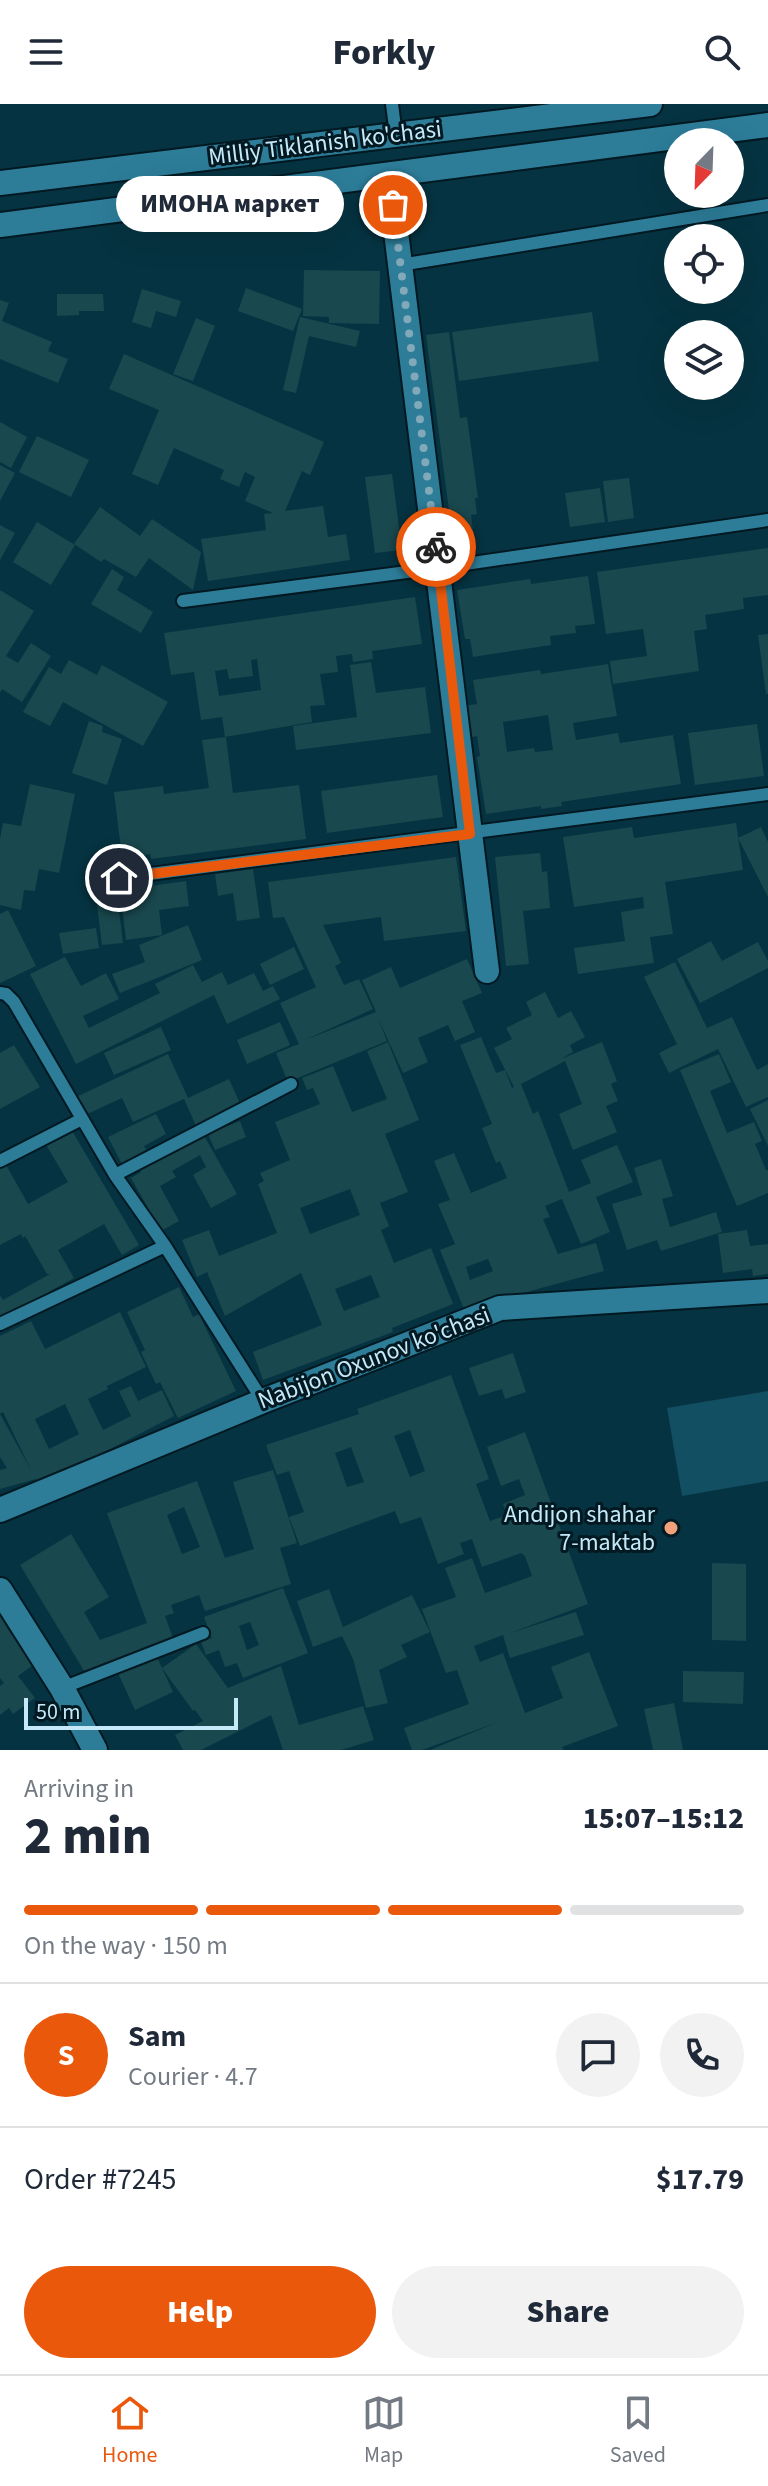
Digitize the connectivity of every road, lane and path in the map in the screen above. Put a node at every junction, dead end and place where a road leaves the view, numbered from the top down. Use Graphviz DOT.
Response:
graph roads {
  1 [pos="392,104"];
  2 [pos="650,104"];
  3 [pos="753,119"];
  4 [pos="396,135"];
  5 [pos="389,175"];
  6 [pos="0,183"];
  7 [pos="768,205"];
  8 [pos="0,225"];
  9 [pos="400,265"];
  10 [pos="768,520"];
  11 [pos="438,568"];
  12 [pos="183,601"];
  13 [pos="768,794"];
  14 [pos="470,834"];
  15 [pos="119,878"];
  16 [pos="487,971"];
  17 [pos="0,993"];
  18 [pos="291,1084"];
  19 [pos="82,1119"];
  20 [pos="0,1161"];
  21 [pos="115,1175"];
  22 [pos="165,1246"];
  23 [pos="768,1291"];
  24 [pos="0,1324"];
  25 [pos="263,1401"];
  26 [pos="0,1510"];
  27 [pos="0,1590"];
  28 [pos="203,1633"];
  29 [pos="62,1688"];
  30 [pos="95,1750"];
  1 -- 4 [label="lane"];
  2 -- 4 [label="street, Milliy Tiklanish ko'chasi"];
  3 -- 5 [label="street, Milliy Tiklanish ko'chasi"];
  4 -- 6 [label="street, Milliy Tiklanish ko'chasi"];
  5 -- 8 [label="street, Milliy Tiklanish ko'chasi"];
  5 -- 9 [label="street"];
  7 -- 9 [label="lane"];
  9 -- 11 [label="street"];
  10 -- 11 [label="lane"];
  11 -- 12 [label="lane"];
  11 -- 14 [label="street"];
  13 -- 14 [label="lane"];
  14 -- 15 [label="lane"];
  14 -- 16 [label="street"];
  17 -- 19 [label="lane"];
  18 -- 21 [label="lane"];
  19 -- 20 [label="lane"];
  19 -- 21 [label="lane"];
  21 -- 22 [label="lane"];
  22 -- 24 [label="lane"];
  22 -- 25 [label="lane"];
  23 -- 25 [label="street, Nabijon Oxunov ko'chasi"];
  25 -- 26 [label="street, Nabijon Oxunov ko'chasi"];
  27 -- 29 [label="street"];
  28 -- 29 [label="lane"];
  29 -- 30 [label="street"];
}
